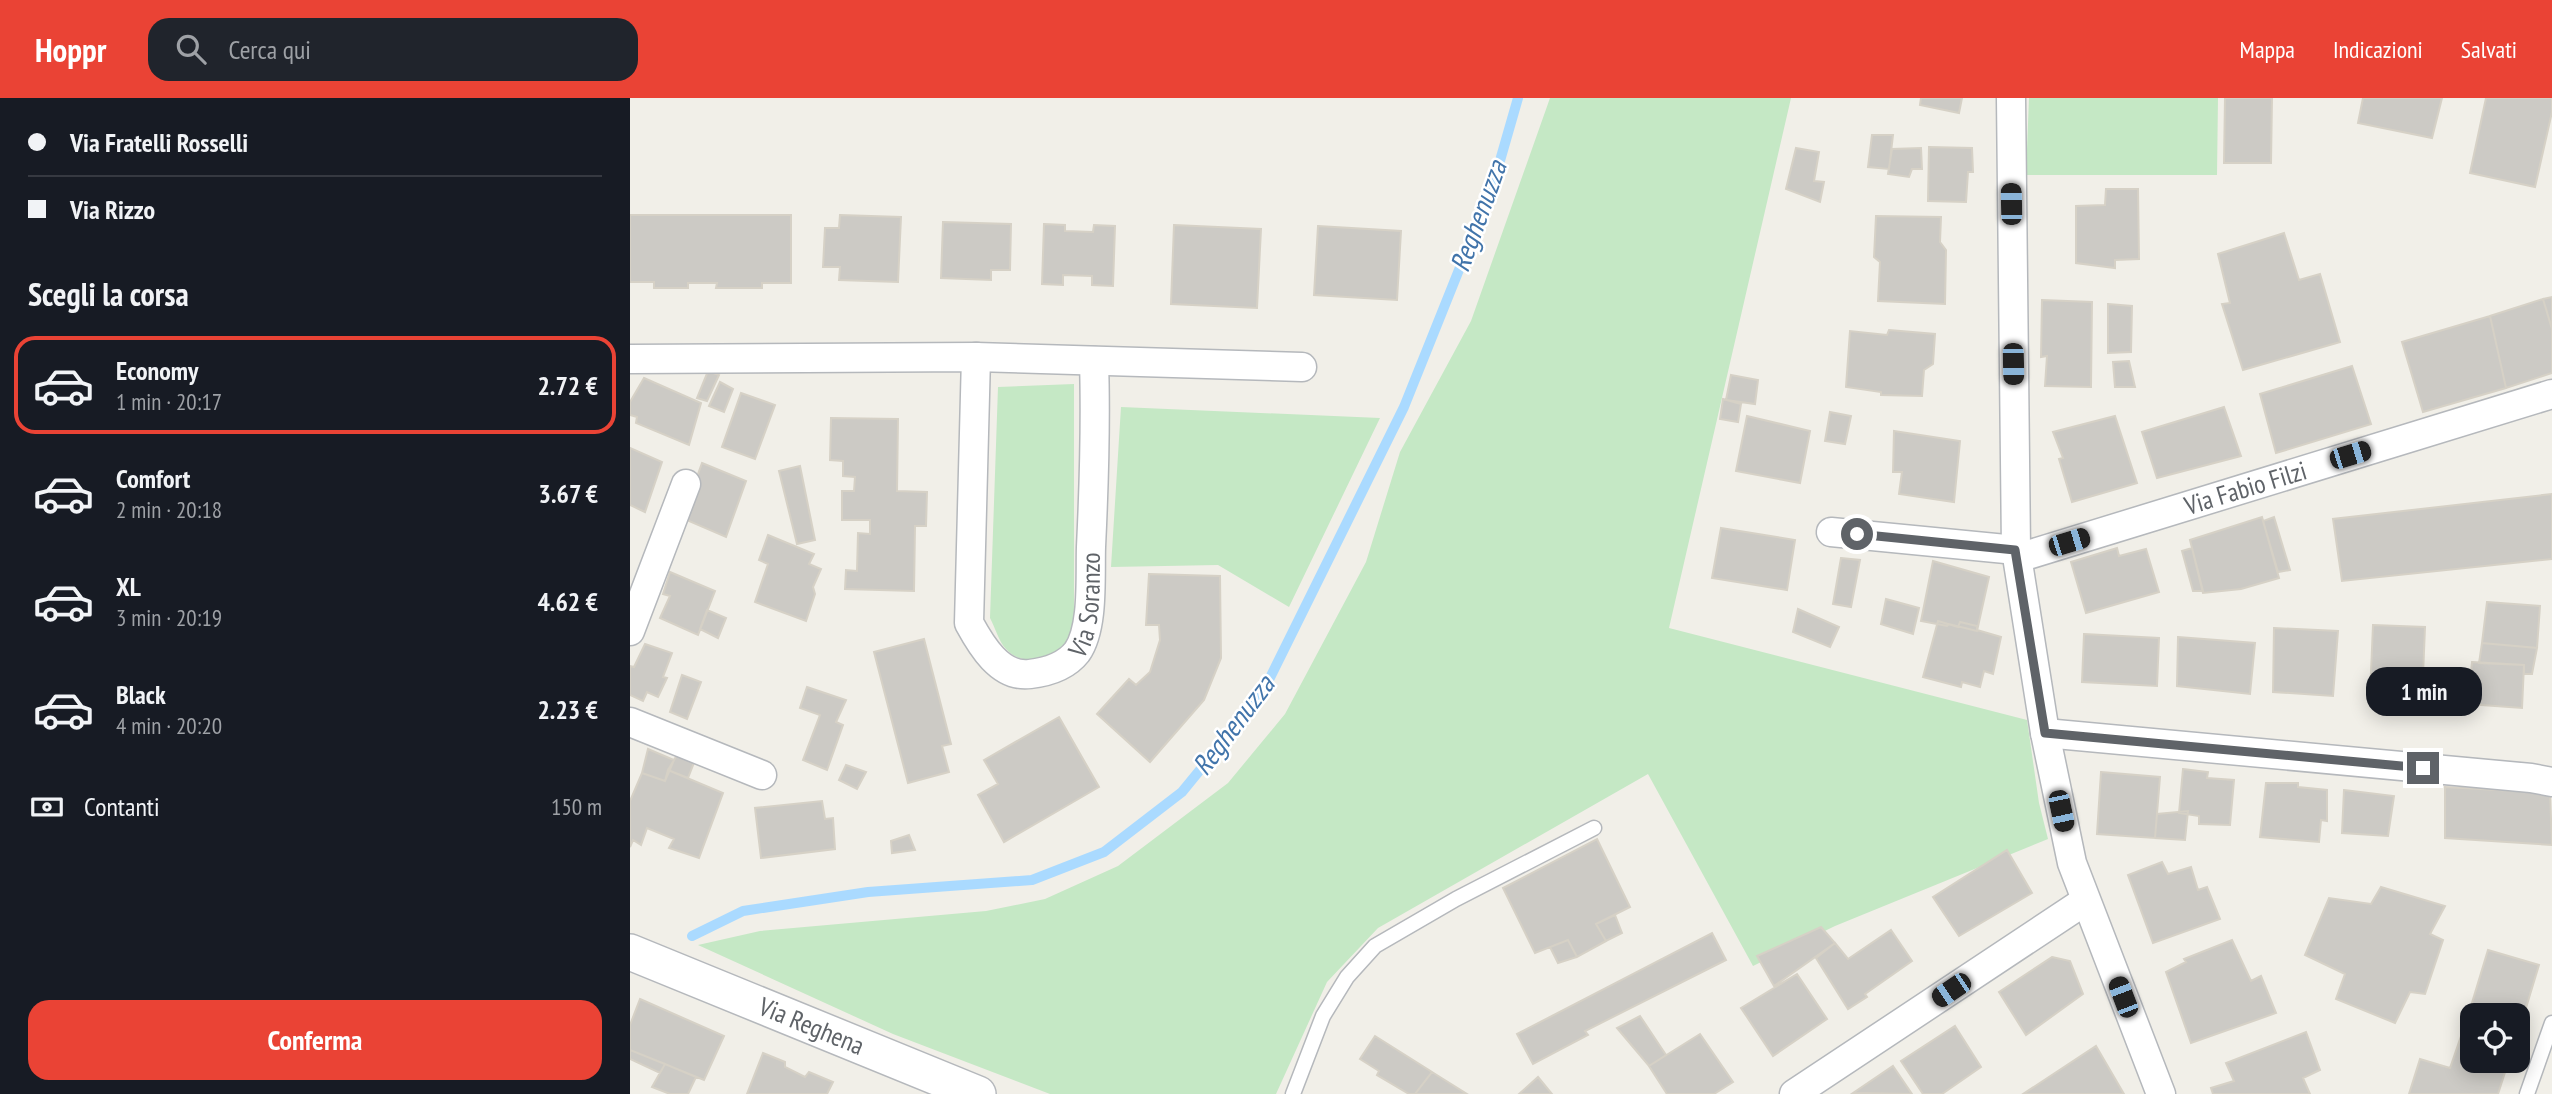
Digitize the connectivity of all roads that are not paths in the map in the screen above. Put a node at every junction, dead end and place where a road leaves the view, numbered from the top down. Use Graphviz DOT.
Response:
graph roads {
  1 [pos="2011,98"];
  2 [pos="976,357"];
  3 [pos="630,359"];
  4 [pos="1094,361"];
  5 [pos="1302,367"];
  6 [pos="2552,394"];
  7 [pos="686,484"];
  8 [pos="1831,532"];
  9 [pos="2017,554"];
  10 [pos="630,631"];
  11 [pos="630,722"];
  12 [pos="2045,733"];
  13 [pos="762,775"];
  14 [pos="2552,782"];
  15 [pos="1594,828"];
  16 [pos="2085,901"];
  17 [pos="637,954"];
  18 [pos="2552,1023"];
  19 [pos="978,1094"];
  20 [pos="1293,1094"];
  21 [pos="1794,1094"];
  22 [pos="2161,1094"];
  23 [pos="2527,1094"];
  1 -- 9 [label="street"];
  2 -- 3 [label="street"];
  2 -- 4 [label="street"];
  2 -- 4 [label="street, Via Soranzo"];
  4 -- 5 [label="street"];
  6 -- 9 [label="street, Via Fabio Filzi"];
  7 -- 10 [label="street"];
  8 -- 9 [label="street"];
  9 -- 12 [label="street"];
  11 -- 13 [label="street"];
  12 -- 14 [label="street"];
  12 -- 16 [label="street"];
  15 -- 20 [label="lane"];
  16 -- 21 [label="street"];
  16 -- 22 [label="street"];
  17 -- 19 [label="street, Via Reghena"];
  18 -- 23 [label="lane"];
}
